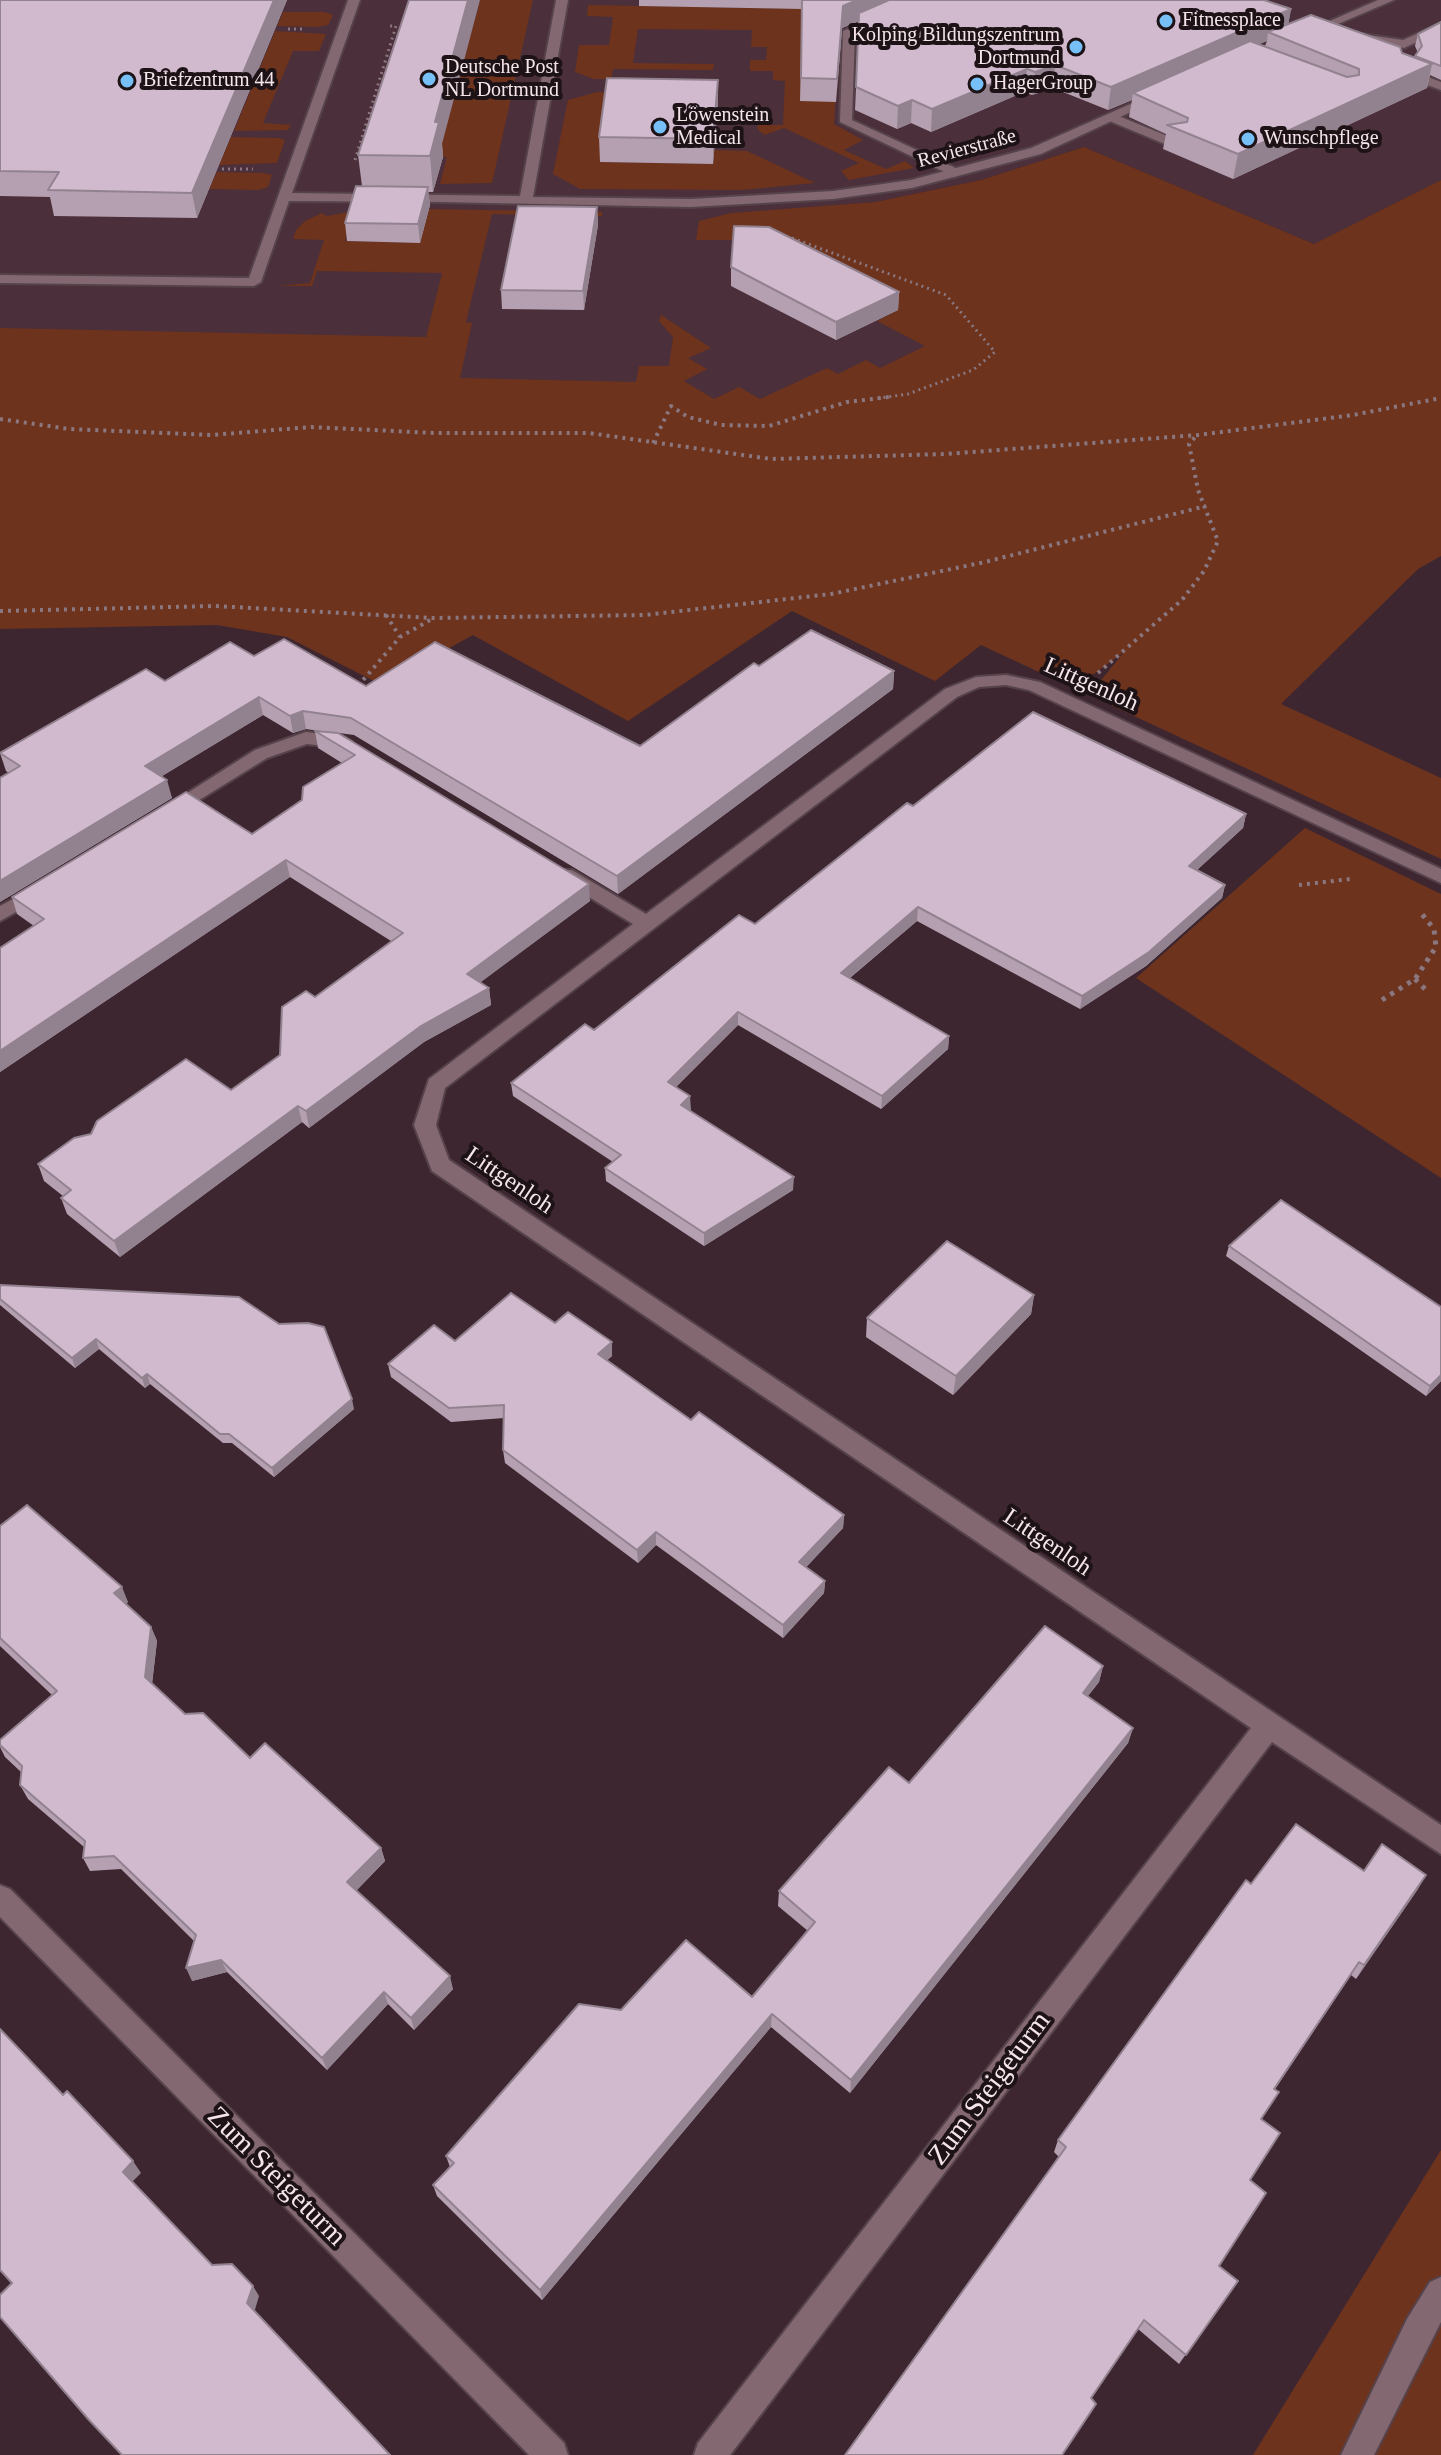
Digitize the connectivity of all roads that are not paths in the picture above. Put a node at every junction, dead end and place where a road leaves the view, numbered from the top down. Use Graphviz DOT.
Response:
graph roads {
  1 [pos="354,0"];
  2 [pos="562,0"];
  3 [pos="928,0"];
  4 [pos="1381,1"];
  5 [pos="1441,27"];
  6 [pos="1323,28"];
  7 [pos="1286,41"];
  8 [pos="1404,44"];
  9 [pos="1441,86"];
  10 [pos="1165,93"];
  11 [pos="1111,117"];
  12 [pos="1176,144"];
  13 [pos="955,173"];
  14 [pos="285,197"];
  15 [pos="526,200"];
  16 [pos="0,279"];
  17 [pos="359,750"];
  18 [pos="156,818"];
  19 [pos="550,866"];
  20 [pos="1441,877"];
  21 [pos="52,883"];
  22 [pos="0,915"];
  23 [pos="646,923"];
  24 [pos="1270,1724"];
  25 [pos="1441,1841"];
  26 [pos="0,1898"];
  27 [pos="1441,2293"];
  28 [pos="552,2455"];
  29 [pos="710,2455"];
  30 [pos="1357,2455"];
  1 -- 14 [label="street"];
  2 -- 15 [label="street"];
  3 -- 13 [label="street"];
  4 -- 6 [label="street"];
  5 -- 8 [label="street"];
  6 -- 7 [label="street"];
  6 -- 8 [label="street"];
  8 -- 9 [label="street"];
  10 -- 11 [label="street, Revierstraße"];
  11 -- 12 [label="street"];
  11 -- 13 [label="street, Revierstraße"];
  13 -- 15 [label="street, Revierstraße"];
  14 -- 15 [label="street, Revierstraße"];
  14 -- 16 [label="street"];
  17 -- 18 [label="street"];
  19 -- 23 [label="street"];
  20 -- 23 [label="street, Littgenloh"];
  21 -- 22 [label="street"];
  23 -- 24 [label="street, Littgenloh"];
  24 -- 25 [label="street, Littgenloh"];
  24 -- 29 [label="street, Zum Steigeturm"];
  26 -- 28 [label="street, Zum Steigeturm"];
  27 -- 30 [label="street"];
}
